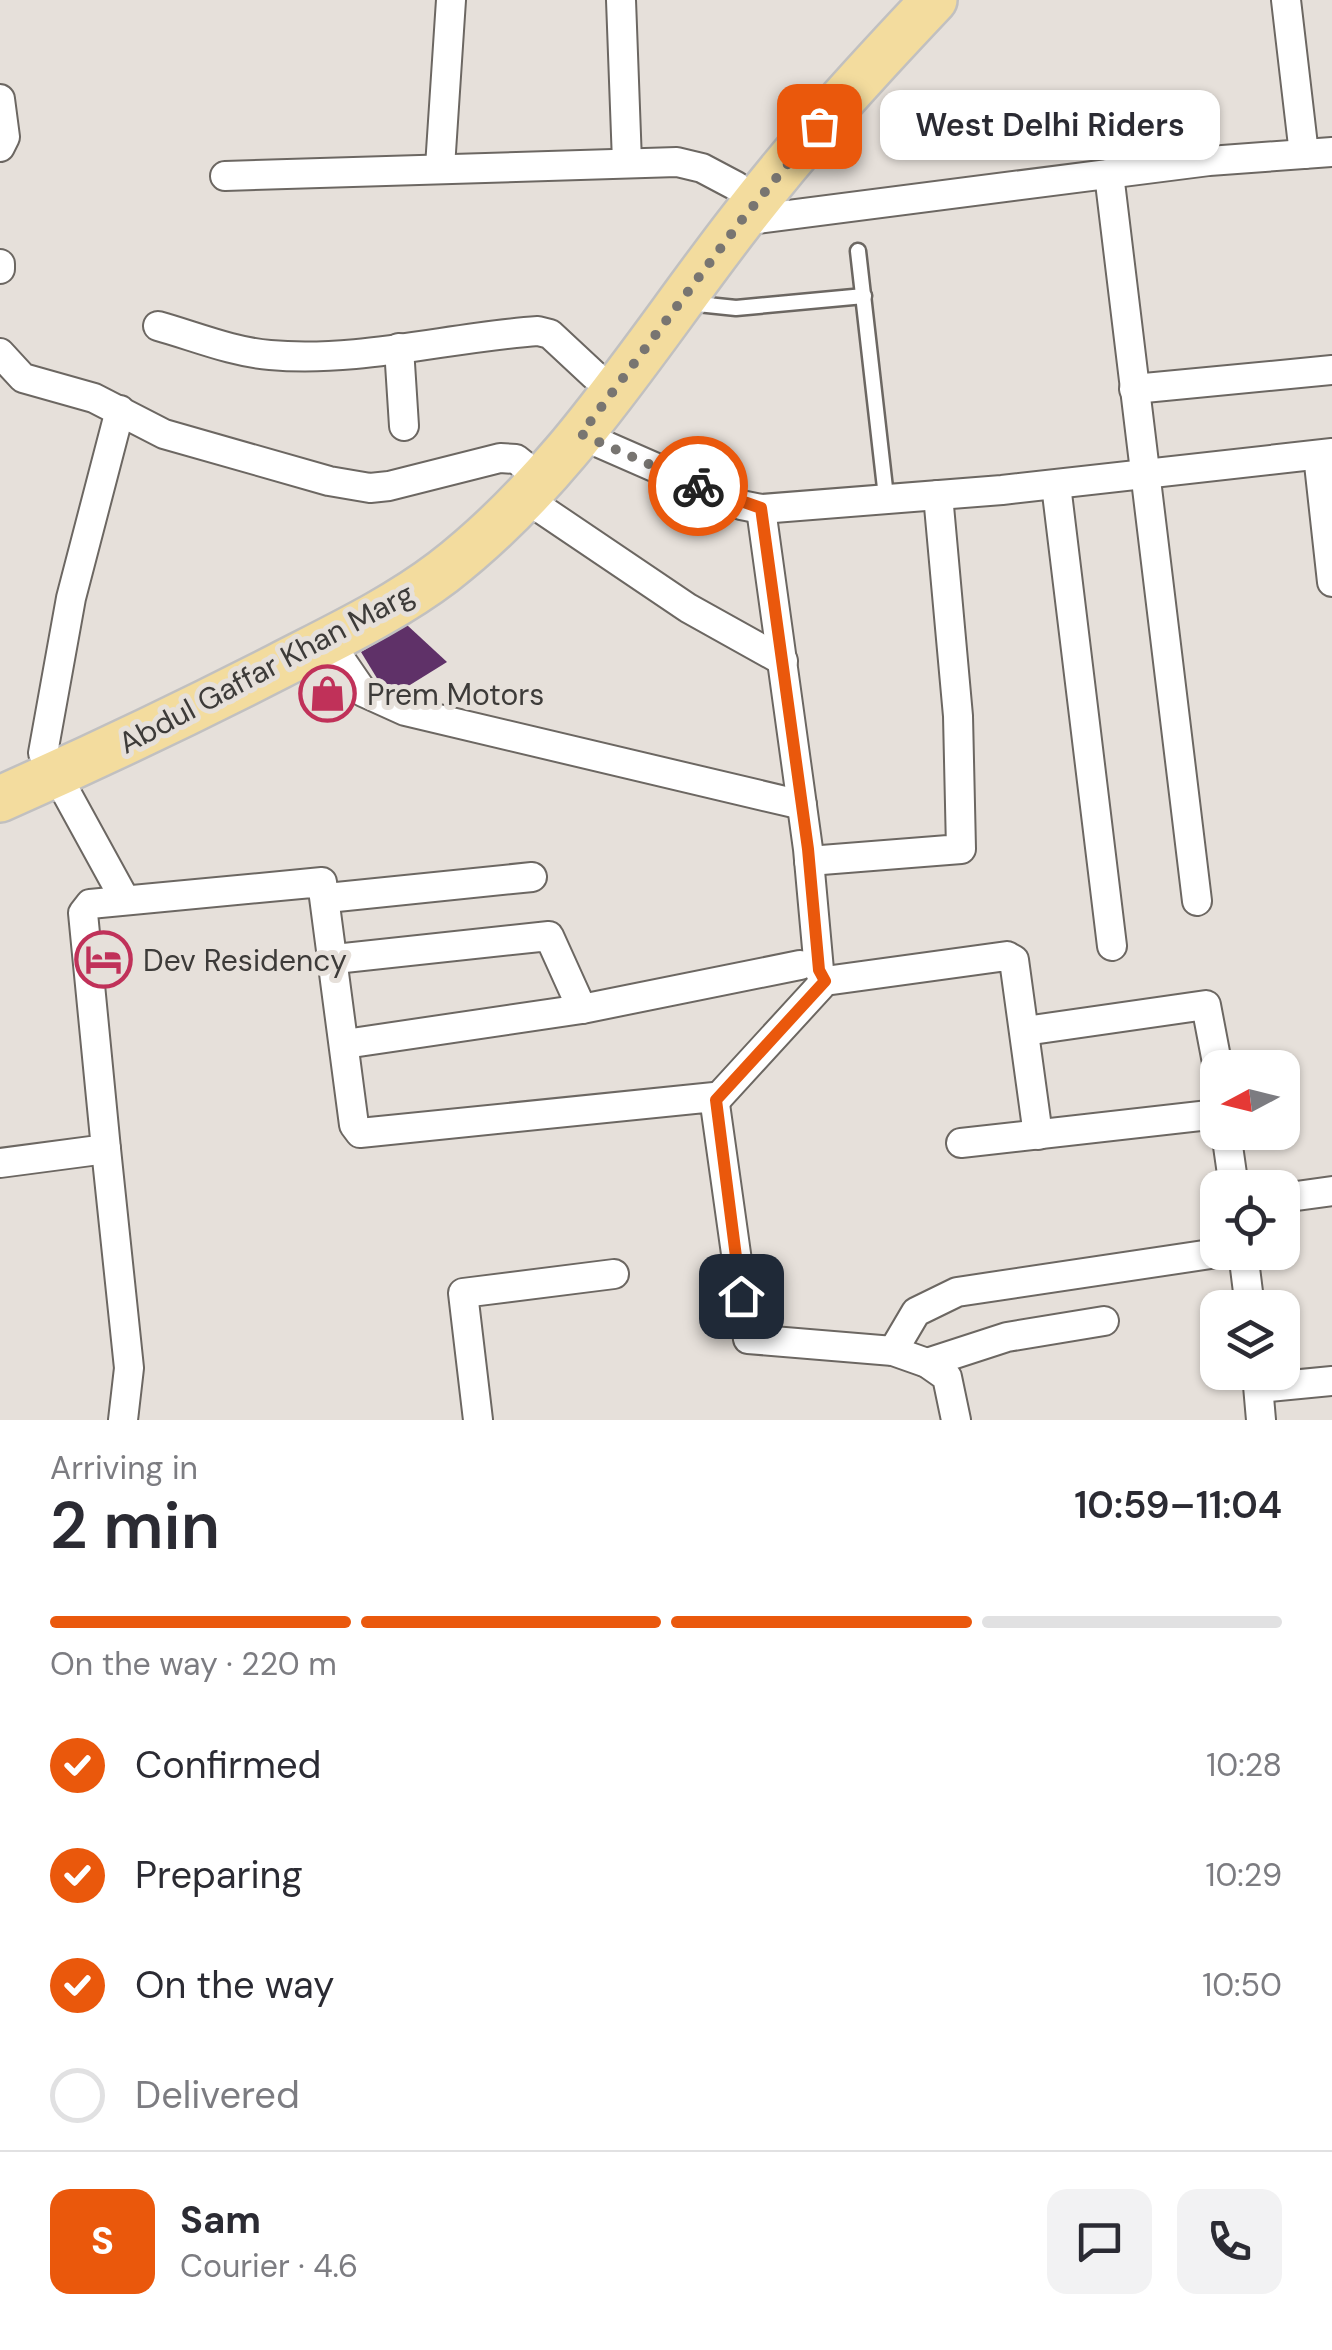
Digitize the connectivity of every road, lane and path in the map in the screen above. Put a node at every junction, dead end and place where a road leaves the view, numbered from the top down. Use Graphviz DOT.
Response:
graph roads {
  1 [pos="451,0"];
  2 [pos="621,0"];
  3 [pos="900,0"];
  4 [pos="934,0"];
  5 [pos="1286,0"];
  6 [pos="0,99"];
  7 [pos="0,147"];
  8 [pos="1332,152"];
  9 [pos="1304,154"];
  10 [pos="627,162"];
  11 [pos="440,167"];
  12 [pos="1108,174"];
  13 [pos="226,176"];
  14 [pos="738,203"];
  15 [pos="858,251"];
  16 [pos="864,296"];
  17 [pos="682,302"];
  18 [pos="158,326"];
  19 [pos="399,348"];
  20 [pos="0,354"];
  21 [pos="1332,370"];
  22 [pos="594,375"];
  23 [pos="1134,390"];
  24 [pos="120,410"];
  25 [pos="404,426"];
  26 [pos="581,434"];
  27 [pos="1325,454"];
  28 [pos="1146,475"];
  29 [pos="525,482"];
  30 [pos="1056,485"];
  31 [pos="885,488"];
  32 [pos="938,496"];
  33 [pos="761,508"];
  34 [pos="1332,582"];
  35 [pos="328,641"];
  36 [pos="783,661"];
  37 [pos="50,764"];
  38 [pos="0,772"];
  39 [pos="0,799"];
  40 [pos="802,804"];
  41 [pos="809,862"];
  42 [pos="532,877"];
  43 [pos="124,898"];
  44 [pos="327,898"];
  45 [pos="1197,901"];
  46 [pos="1112,946"];
  47 [pos="335,959"];
  48 [pos="800,966"];
  49 [pos="825,981"];
  50 [pos="582,1009"];
  51 [pos="1025,1030"];
  52 [pos="344,1044"];
  53 [pos="1215,1050"];
  54 [pos="716,1100"];
  55 [pos="1200,1116"];
  56 [pos="1038,1135"];
  57 [pos="961,1144"];
  58 [pos="106,1149"];
  59 [pos="0,1163"];
  60 [pos="1332,1191"];
  61 [pos="1300,1195"];
  62 [pos="1200,1256"];
  63 [pos="614,1274"];
  64 [pos="1104,1321"];
  65 [pos="892,1351"];
  66 [pos="927,1362"];
  67 [pos="1300,1381"];
  68 [pos="1332,1381"];
  69 [pos="1259,1390"];
  70 [pos="123,1420"];
  71 [pos="478,1420"];
  72 [pos="956,1420"];
  73 [pos="1261,1420"];
  1 -- 11 [label="street"];
  2 -- 10 [label="street"];
  3 -- 14 [label="main road, Abdul Gaffar Khan Marg"];
  4 -- 14 [label="main road, Abdul Gaffar Khan Marg"];
  5 -- 9 [label="street"];
  6 -- 7 [label="street"];
  8 -- 9 [label="street"];
  9 -- 12 [label="street"];
  10 -- 11 [label="street"];
  10 -- 14 [label="street"];
  11 -- 13 [label="street"];
  12 -- 14 [label="street"];
  12 -- 23 [label="street"];
  14 -- 17 [label="main road, Abdul Gaffar Khan Marg"];
  14 -- 22 [label="main road, Abdul Gaffar Khan Marg"];
  15 -- 16 [label="lane"];
  16 -- 17 [label="lane"];
  16 -- 31 [label="lane"];
  17 -- 26 [label="main road, Abdul Gaffar Khan Marg"];
  18 -- 19 [label="street"];
  19 -- 22 [label="street"];
  19 -- 25 [label="street"];
  20 -- 24 [label="street"];
  21 -- 23 [label="street"];
  22 -- 29 [label="main road, Abdul Gaffar Khan Marg"];
  23 -- 28 [label="street"];
  24 -- 29 [label="street"];
  24 -- 37 [label="street"];
  26 -- 29 [label="main road, Abdul Gaffar Khan Marg"];
  26 -- 33 [label="street"];
  27 -- 28 [label="street"];
  27 -- 34 [label="street"];
  28 -- 30 [label="street"];
  28 -- 45 [label="street"];
  29 -- 35 [label="main road, Abdul Gaffar Khan Marg"];
  29 -- 36 [label="street"];
  29 -- 37 [label="main road, Abdul Gaffar Khan Marg"];
  30 -- 32 [label="street"];
  30 -- 46 [label="street"];
  32 -- 33 [label="street"];
  32 -- 41 [label="street"];
  33 -- 36 [label="street"];
  35 -- 37 [label="main road, Abdul Gaffar Khan Marg"];
  35 -- 40 [label="street"];
  36 -- 40 [label="street"];
  37 -- 38 [label="main road, Abdul Gaffar Khan Marg"];
  37 -- 39 [label="main road, Abdul Gaffar Khan Marg"];
  37 -- 43 [label="street"];
  40 -- 41 [label="street"];
  41 -- 49 [label="street"];
  42 -- 44 [label="street"];
  43 -- 44 [label="street"];
  43 -- 58 [label="street"];
  44 -- 47 [label="street"];
  47 -- 50 [label="street"];
  47 -- 52 [label="street"];
  48 -- 50 [label="street"];
  49 -- 51 [label="street"];
  49 -- 54 [label="street"];
  50 -- 52 [label="street"];
  51 -- 53 [label="street"];
  51 -- 56 [label="street"];
  52 -- 54 [label="street"];
  54 -- 65 [label="street"];
  55 -- 56 [label="street"];
  56 -- 57 [label="street"];
  58 -- 59 [label="street"];
  58 -- 70 [label="street"];
  60 -- 61 [label="street"];
  62 -- 65 [label="street"];
  63 -- 71 [label="street"];
  64 -- 66 [label="street"];
  65 -- 66 [label="street"];
  66 -- 72 [label="street"];
  67 -- 68 [label="street"];
  69 -- 73 [label="street"];
}
